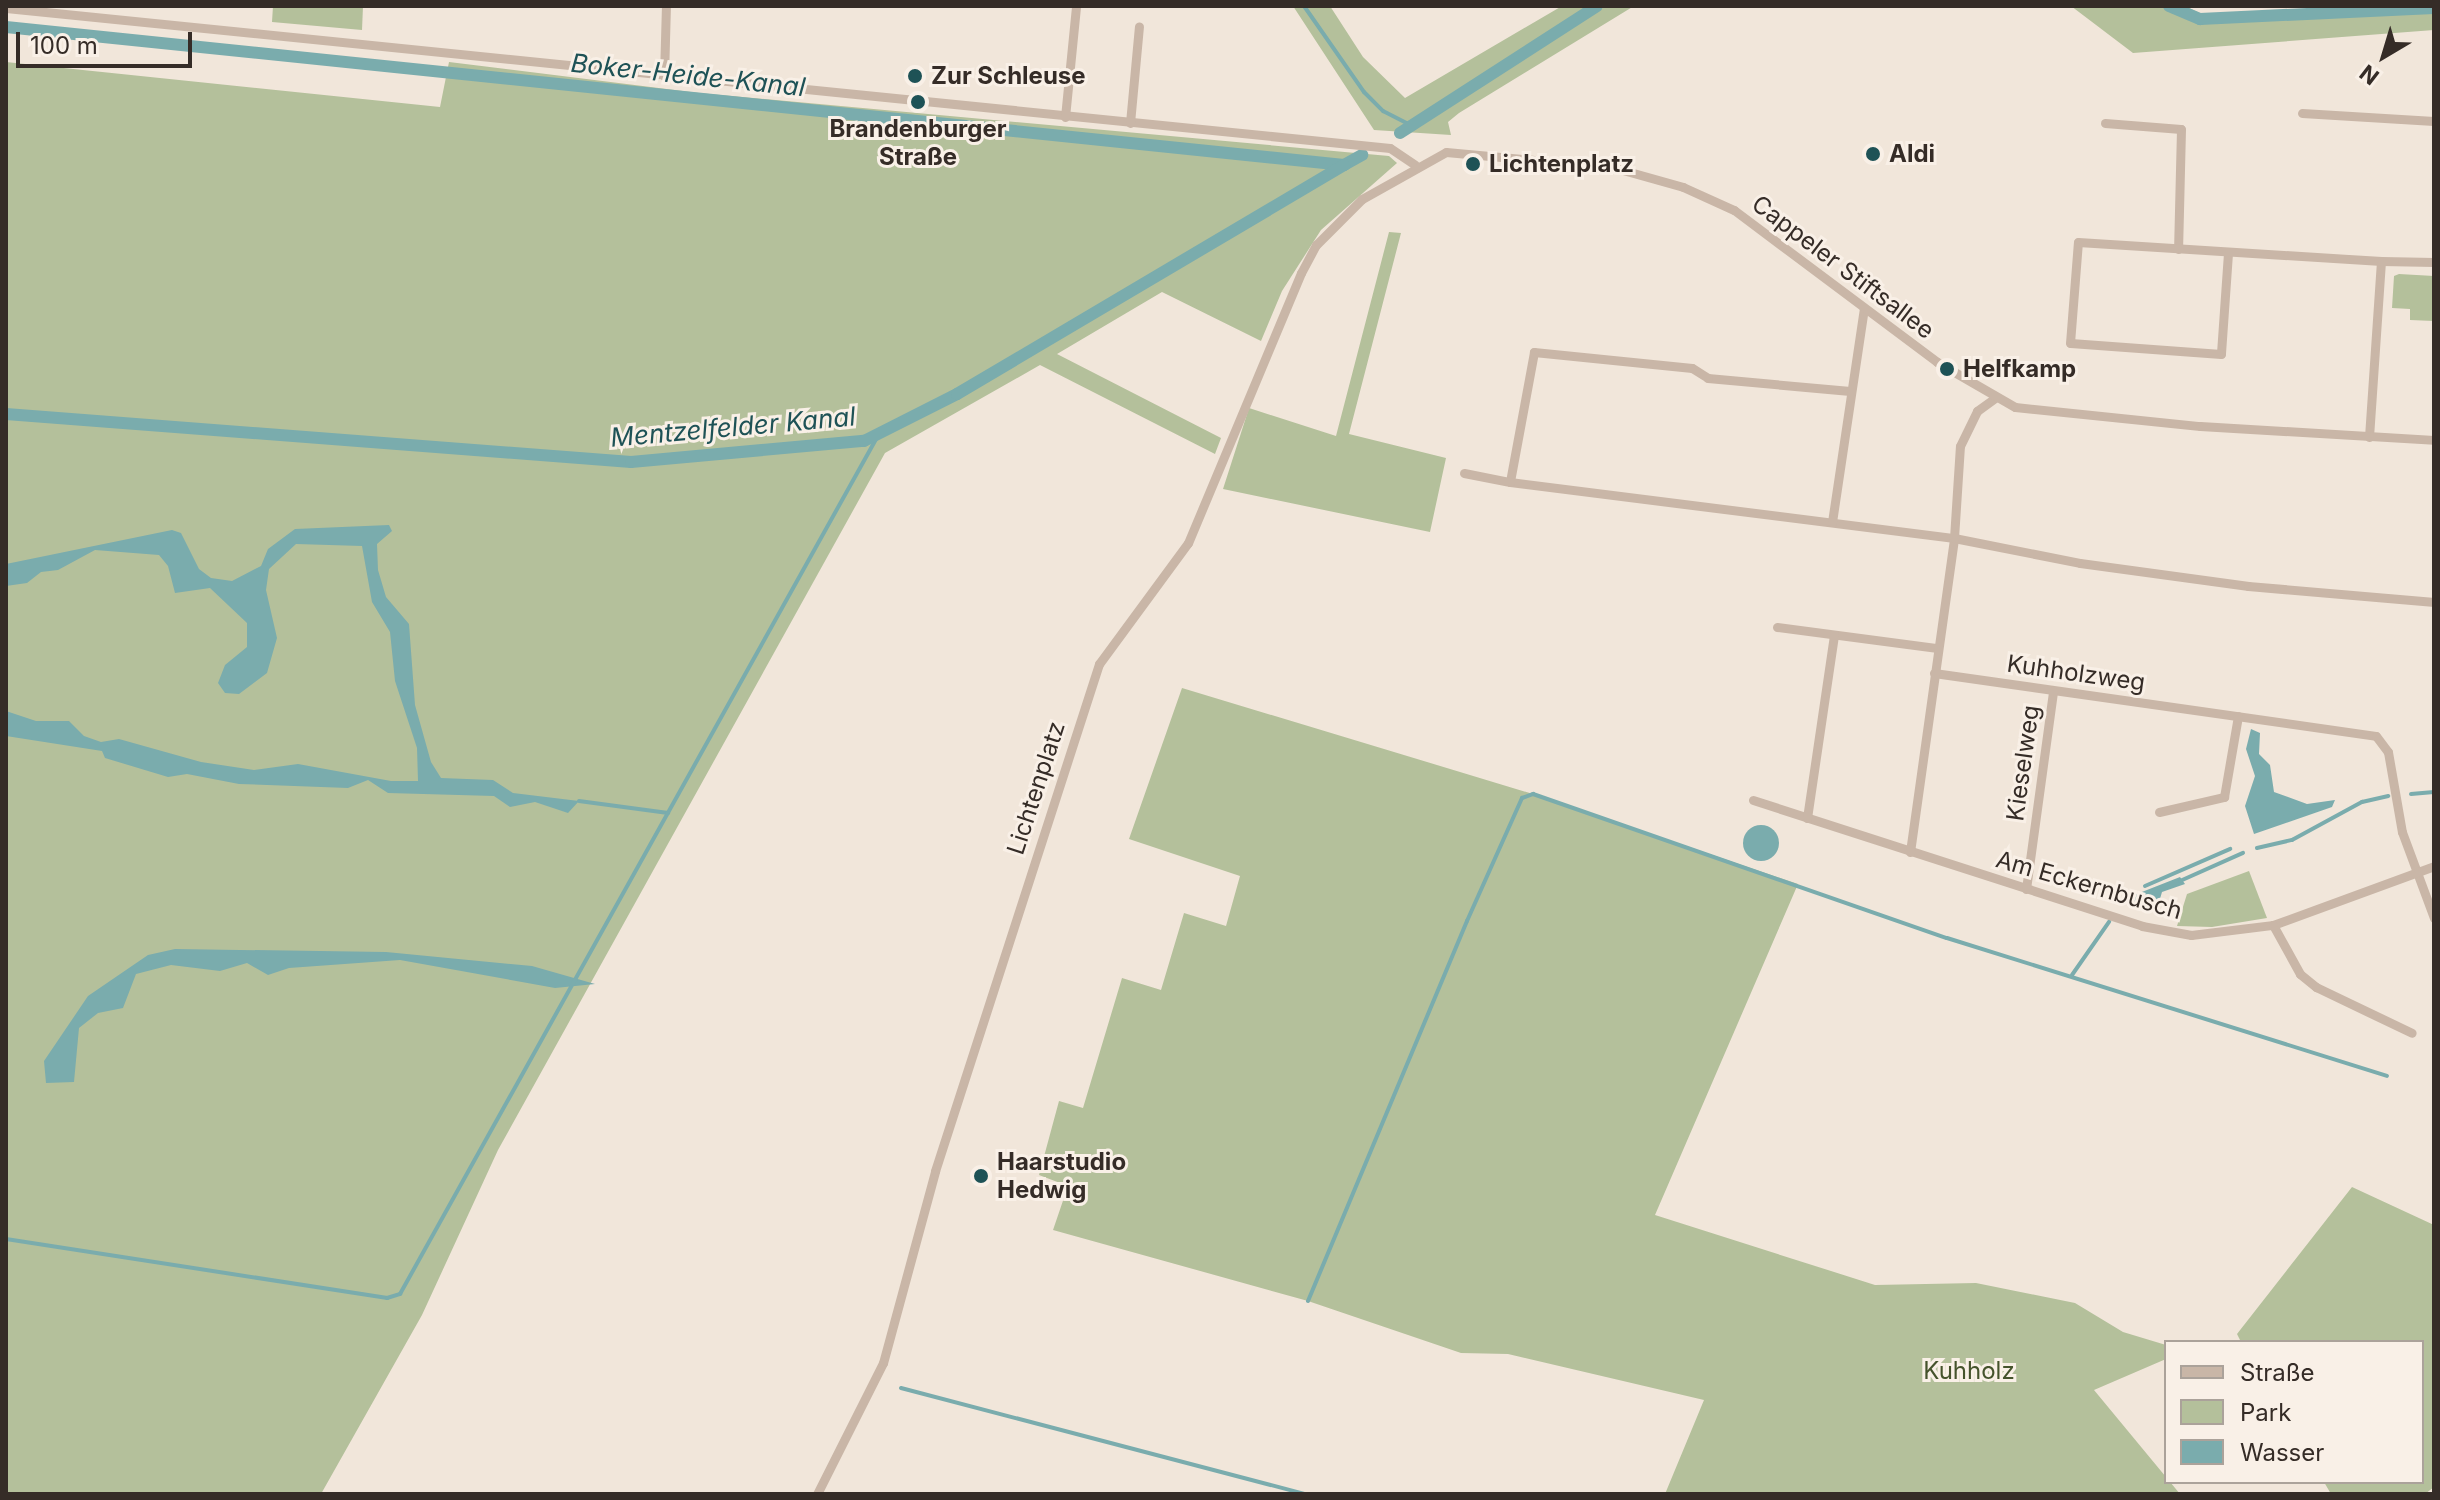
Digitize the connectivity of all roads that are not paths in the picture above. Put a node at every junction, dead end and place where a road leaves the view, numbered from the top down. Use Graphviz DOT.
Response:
graph roads {
  1 [pos="666,6"];
  2 [pos="1076,6"];
  3 [pos="6,8"];
  4 [pos="1139,26"];
  5 [pos="664,76"];
  6 [pos="2302,113"];
  7 [pos="1065,117"];
  8 [pos="2434,121"];
  9 [pos="1130,123"];
  10 [pos="2105,123"];
  11 [pos="1415,165"];
  12 [pos="2178,249"];
  13 [pos="2228,253"];
  14 [pos="2381,261"];
  15 [pos="2434,262"];
  16 [pos="1864,308"];
  17 [pos="1850,391"];
  18 [pos="1995,398"];
  19 [pos="2369,437"];
  20 [pos="2434,440"];
  21 [pos="1464,473"];
  22 [pos="1510,482"];
  23 [pos="1832,522"];
  24 [pos="1954,538"];
  25 [pos="2434,602"];
  26 [pos="1777,627"];
  27 [pos="1834,635"];
  28 [pos="1936,648"];
  29 [pos="1934,673"];
  30 [pos="2053,691"];
  31 [pos="2238,716"];
  32 [pos="1753,800"];
  33 [pos="2159,812"];
  34 [pos="1807,818"];
  35 [pos="1910,852"];
  36 [pos="2434,866"];
  37 [pos="2416,873"];
  38 [pos="2026,889"];
  39 [pos="2434,918"];
  40 [pos="2273,925"];
  41 [pos="2412,1033"];
  42 [pos="817,1494"];
  1 -- 5 [label="street"];
  2 -- 7 [label="street"];
  3 -- 5 [label="street"];
  4 -- 9 [label="street"];
  5 -- 7 [label="street"];
  6 -- 8 [label="street"];
  7 -- 9 [label="street"];
  9 -- 11 [label="street"];
  10 -- 12 [label="street"];
  11 -- 16 [label="street, Cappeler Stiftsallee"];
  11 -- 42 [label="street, Lichtenplatz"];
  12 -- 13 [label="street"];
  12 -- 13 [label="street"];
  13 -- 14 [label="street"];
  14 -- 15 [label="street"];
  14 -- 19 [label="street"];
  16 -- 17 [label="street"];
  16 -- 18 [label="street, Cappeler Stiftsallee"];
  17 -- 22 [label="street"];
  17 -- 23 [label="street"];
  18 -- 19 [label="street, Cappeler Stiftsallee"];
  18 -- 24 [label="street"];
  19 -- 20 [label="street, Cappeler Stiftsallee"];
  21 -- 22 [label="street"];
  22 -- 23 [label="street"];
  23 -- 24 [label="street"];
  24 -- 25 [label="street"];
  24 -- 28 [label="street"];
  26 -- 27 [label="street"];
  27 -- 28 [label="street"];
  27 -- 34 [label="street"];
  28 -- 29 [label="street"];
  29 -- 30 [label="street, Kuhholzweg"];
  29 -- 35 [label="street"];
  30 -- 31 [label="street, Kuhholzweg"];
  30 -- 38 [label="street, Kieselweg"];
  31 -- 33 [label="street"];
  31 -- 37 [label="street, Kuhholzweg"];
  32 -- 34 [label="street, Am Eckernbusch"];
  34 -- 35 [label="street, Am Eckernbusch"];
  35 -- 38 [label="street, Am Eckernbusch"];
  36 -- 37 [label="street, Am Eckernbusch"];
  37 -- 39 [label="street, Kuhholzweg"];
  37 -- 40 [label="street, Am Eckernbusch"];
  38 -- 40 [label="street, Am Eckernbusch"];
  40 -- 41 [label="street"];
}
